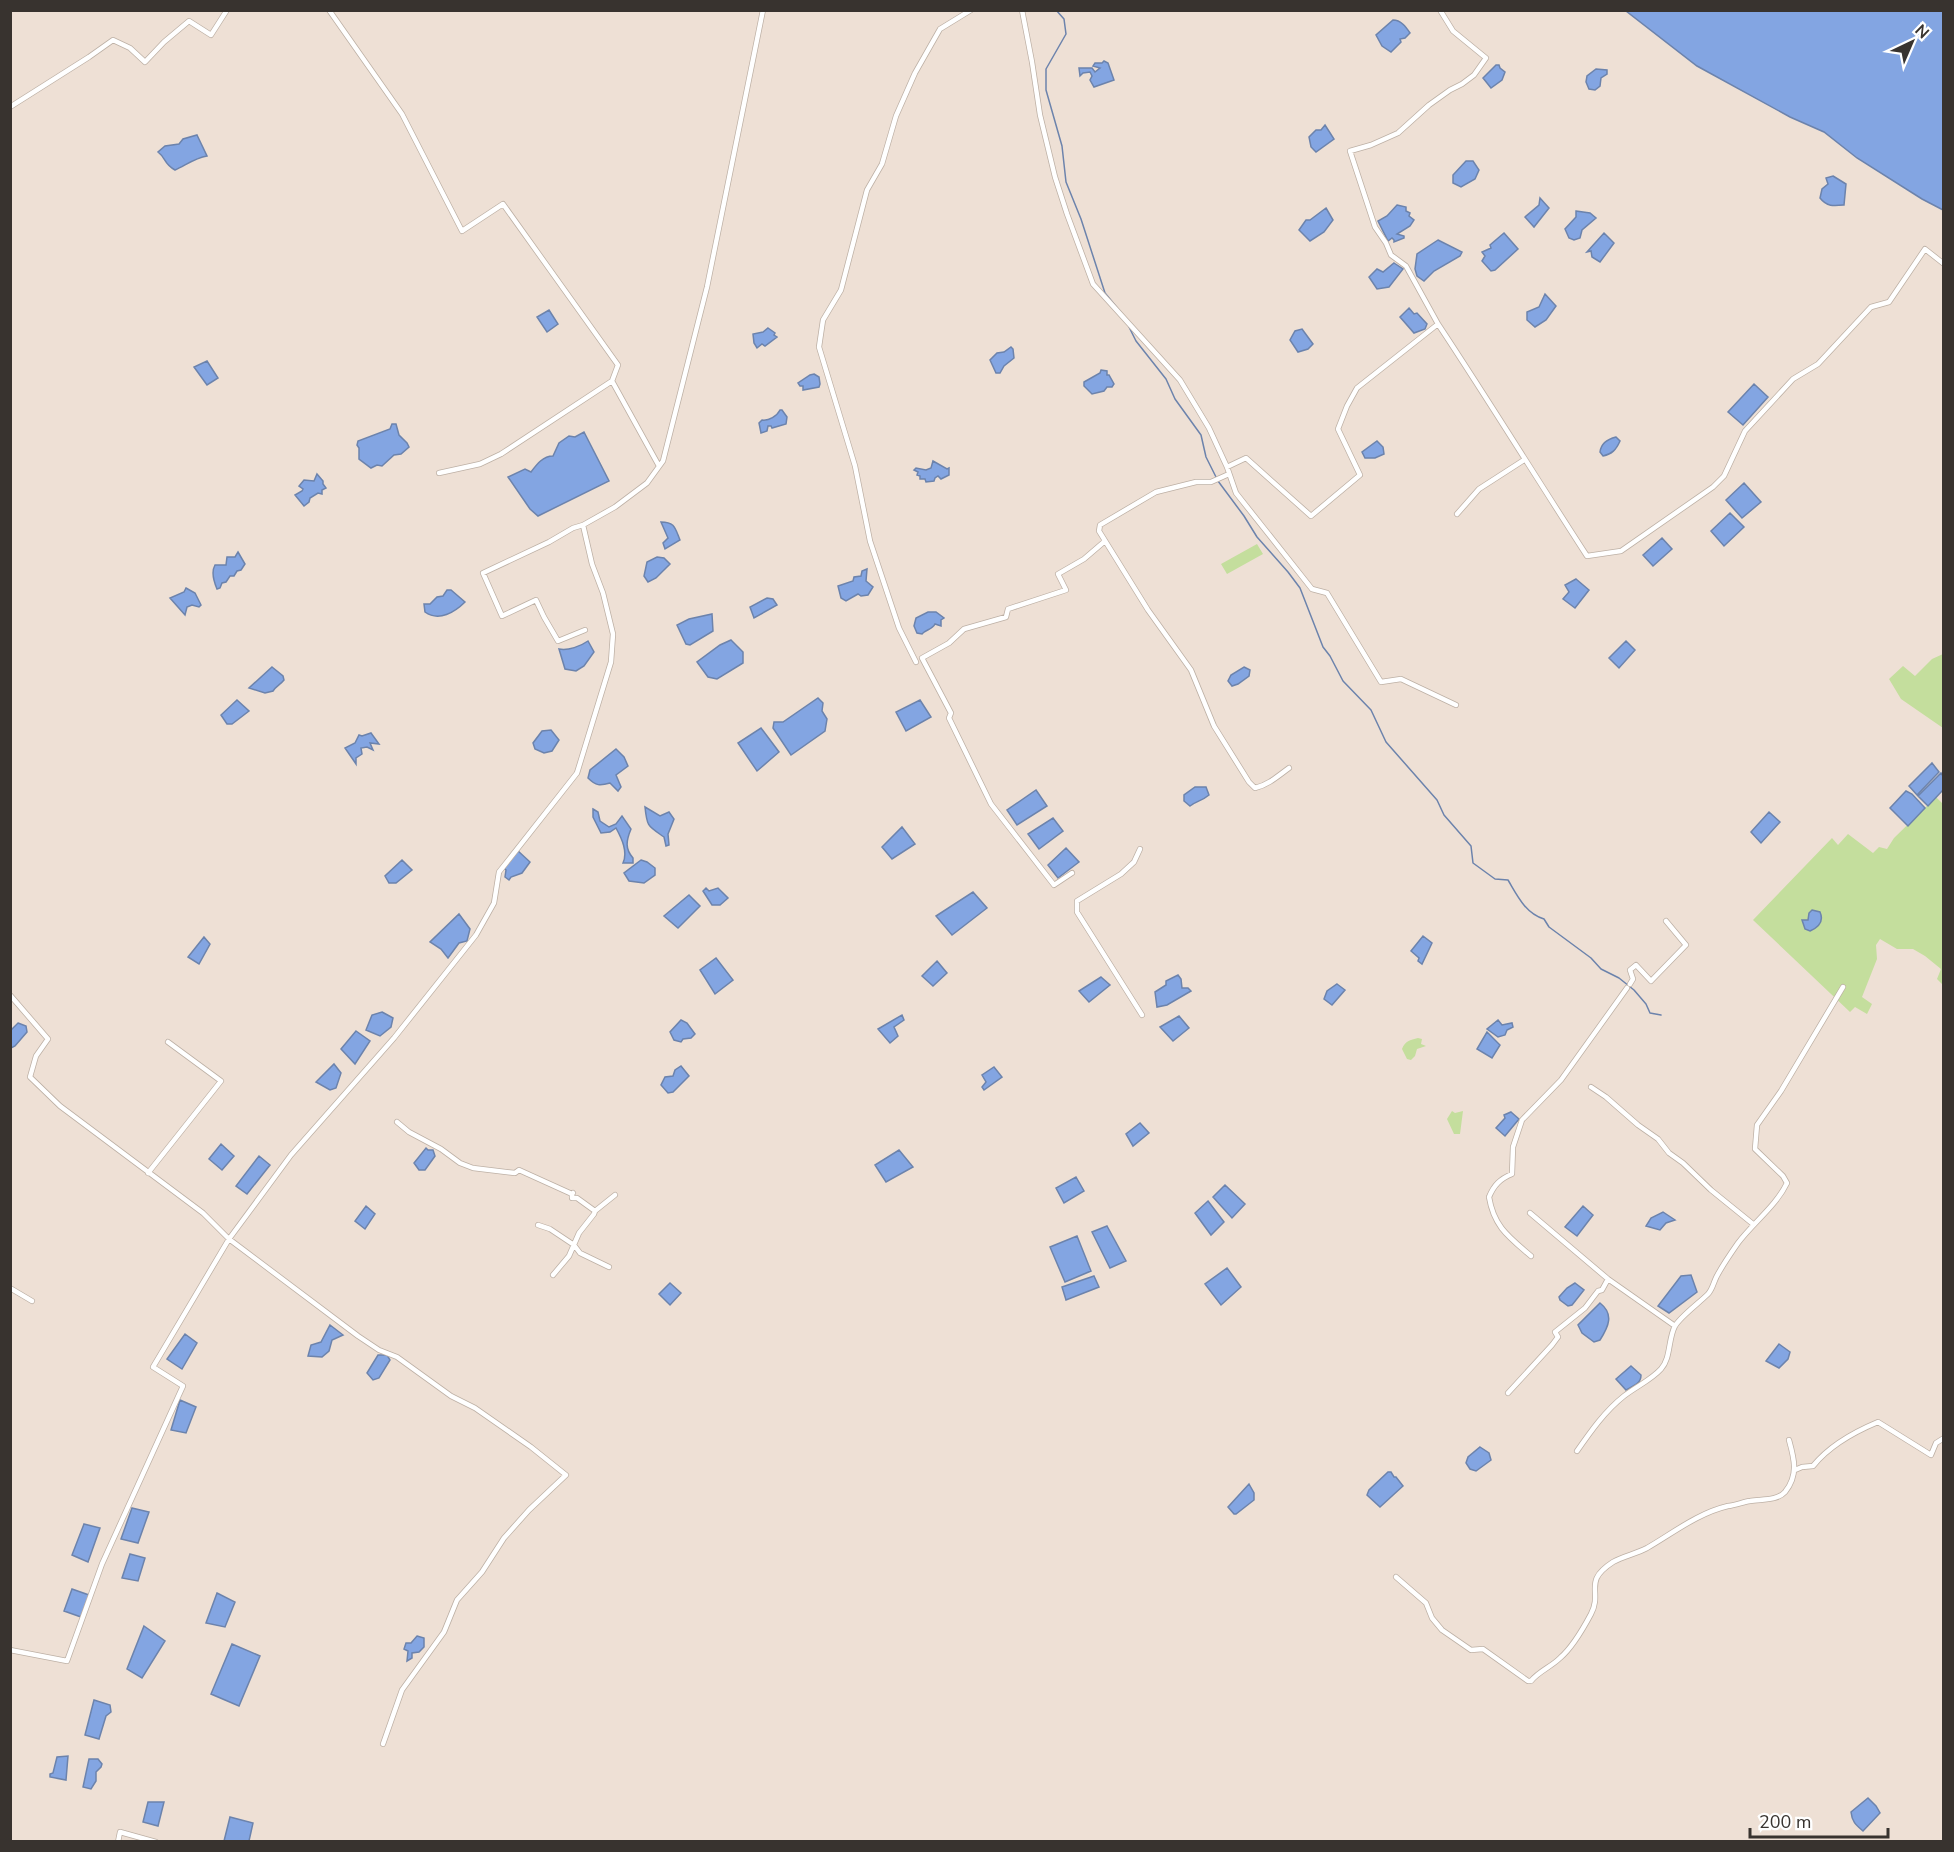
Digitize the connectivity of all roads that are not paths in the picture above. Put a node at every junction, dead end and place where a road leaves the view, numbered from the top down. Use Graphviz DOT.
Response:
graph roads {
  1 [pos="227,10"];
  2 [pos="329,10"];
  3 [pos="763,10"];
  4 [pos="971,10"];
  5 [pos="1022,10"];
  6 [pos="1440,10"];
  7 [pos="10,107"];
  8 [pos="1944,264"];
  9 [pos="1438,324"];
  10 [pos="612,381"];
  11 [pos="1524,460"];
  12 [pos="659,466"];
  13 [pos="1227,467"];
  14 [pos="439,473"];
  15 [pos="1229,474"];
  16 [pos="1457,514"];
  17 [pos="583,525"];
  18 [pos="1105,541"];
  19 [pos="585,630"];
  20 [pos="916,662"];
  21 [pos="1456,705"];
  22 [pos="1289,768"];
  23 [pos="1140,849"];
  24 [pos="1072,873"];
  25 [pos="1666,921"];
  26 [pos="1843,987"];
  27 [pos="10,995"];
  28 [pos="1142,1014"];
  29 [pos="168,1042"];
  30 [pos="1591,1087"];
  31 [pos="397,1122"];
  32 [pos="148,1173"];
  33 [pos="615,1195"];
  34 [pos="595,1211"];
  35 [pos="1530,1213"];
  36 [pos="1753,1224"];
  37 [pos="538,1225"];
  38 [pos="229,1239"];
  39 [pos="574,1245"];
  40 [pos="1531,1256"];
  41 [pos="609,1267"];
  42 [pos="553,1275"];
  43 [pos="1608,1279"];
  44 [pos="10,1288"];
  45 [pos="32,1301"];
  46 [pos="1675,1326"];
  47 [pos="1508,1393"];
  48 [pos="1944,1438"];
  49 [pos="1790,1440"];
  50 [pos="1577,1451"];
  51 [pos="1796,1470"];
  52 [pos="1396,1577"];
  53 [pos="10,1650"];
  54 [pos="383,1744"];
  55 [pos="118,1842"];
  56 [pos="156,1842"];
  1 -- 7 [label="street"];
  2 -- 10 [label="street"];
  3 -- 12 [label="street"];
  4 -- 20 [label="street"];
  5 -- 13 [label="street"];
  6 -- 9 [label="street"];
  8 -- 11 [label="street"];
  9 -- 11 [label="street"];
  9 -- 13 [label="street"];
  10 -- 12 [label="street"];
  10 -- 14 [label="street"];
  11 -- 16 [label="street"];
  12 -- 17 [label="street"];
  13 -- 15 [label="street"];
  15 -- 18 [label="street"];
  15 -- 21 [label="street"];
  17 -- 19 [label="street"];
  17 -- 38 [label="street"];
  18 -- 22 [label="street"];
  18 -- 24 [label="street"];
  23 -- 28 [label="street"];
  25 -- 40 [label="street"];
  26 -- 36 [label="street"];
  27 -- 32 [label="street"];
  29 -- 32 [label="street"];
  30 -- 36 [label="street"];
  31 -- 34 [label="street"];
  32 -- 38 [label="street"];
  33 -- 34 [label="street"];
  34 -- 39 [label="street"];
  35 -- 43 [label="street"];
  36 -- 46 [label="street"];
  37 -- 39 [label="street"];
  38 -- 53 [label="street"];
  38 -- 54 [label="street"];
  39 -- 41 [label="street"];
  39 -- 42 [label="street"];
  43 -- 46 [label="street"];
  43 -- 47 [label="street"];
  44 -- 45 [label="street"];
  46 -- 50 [label="street"];
  48 -- 51 [label="street"];
  49 -- 51 [label="street"];
  51 -- 52 [label="street"];
  55 -- 56 [label="street"];
}
